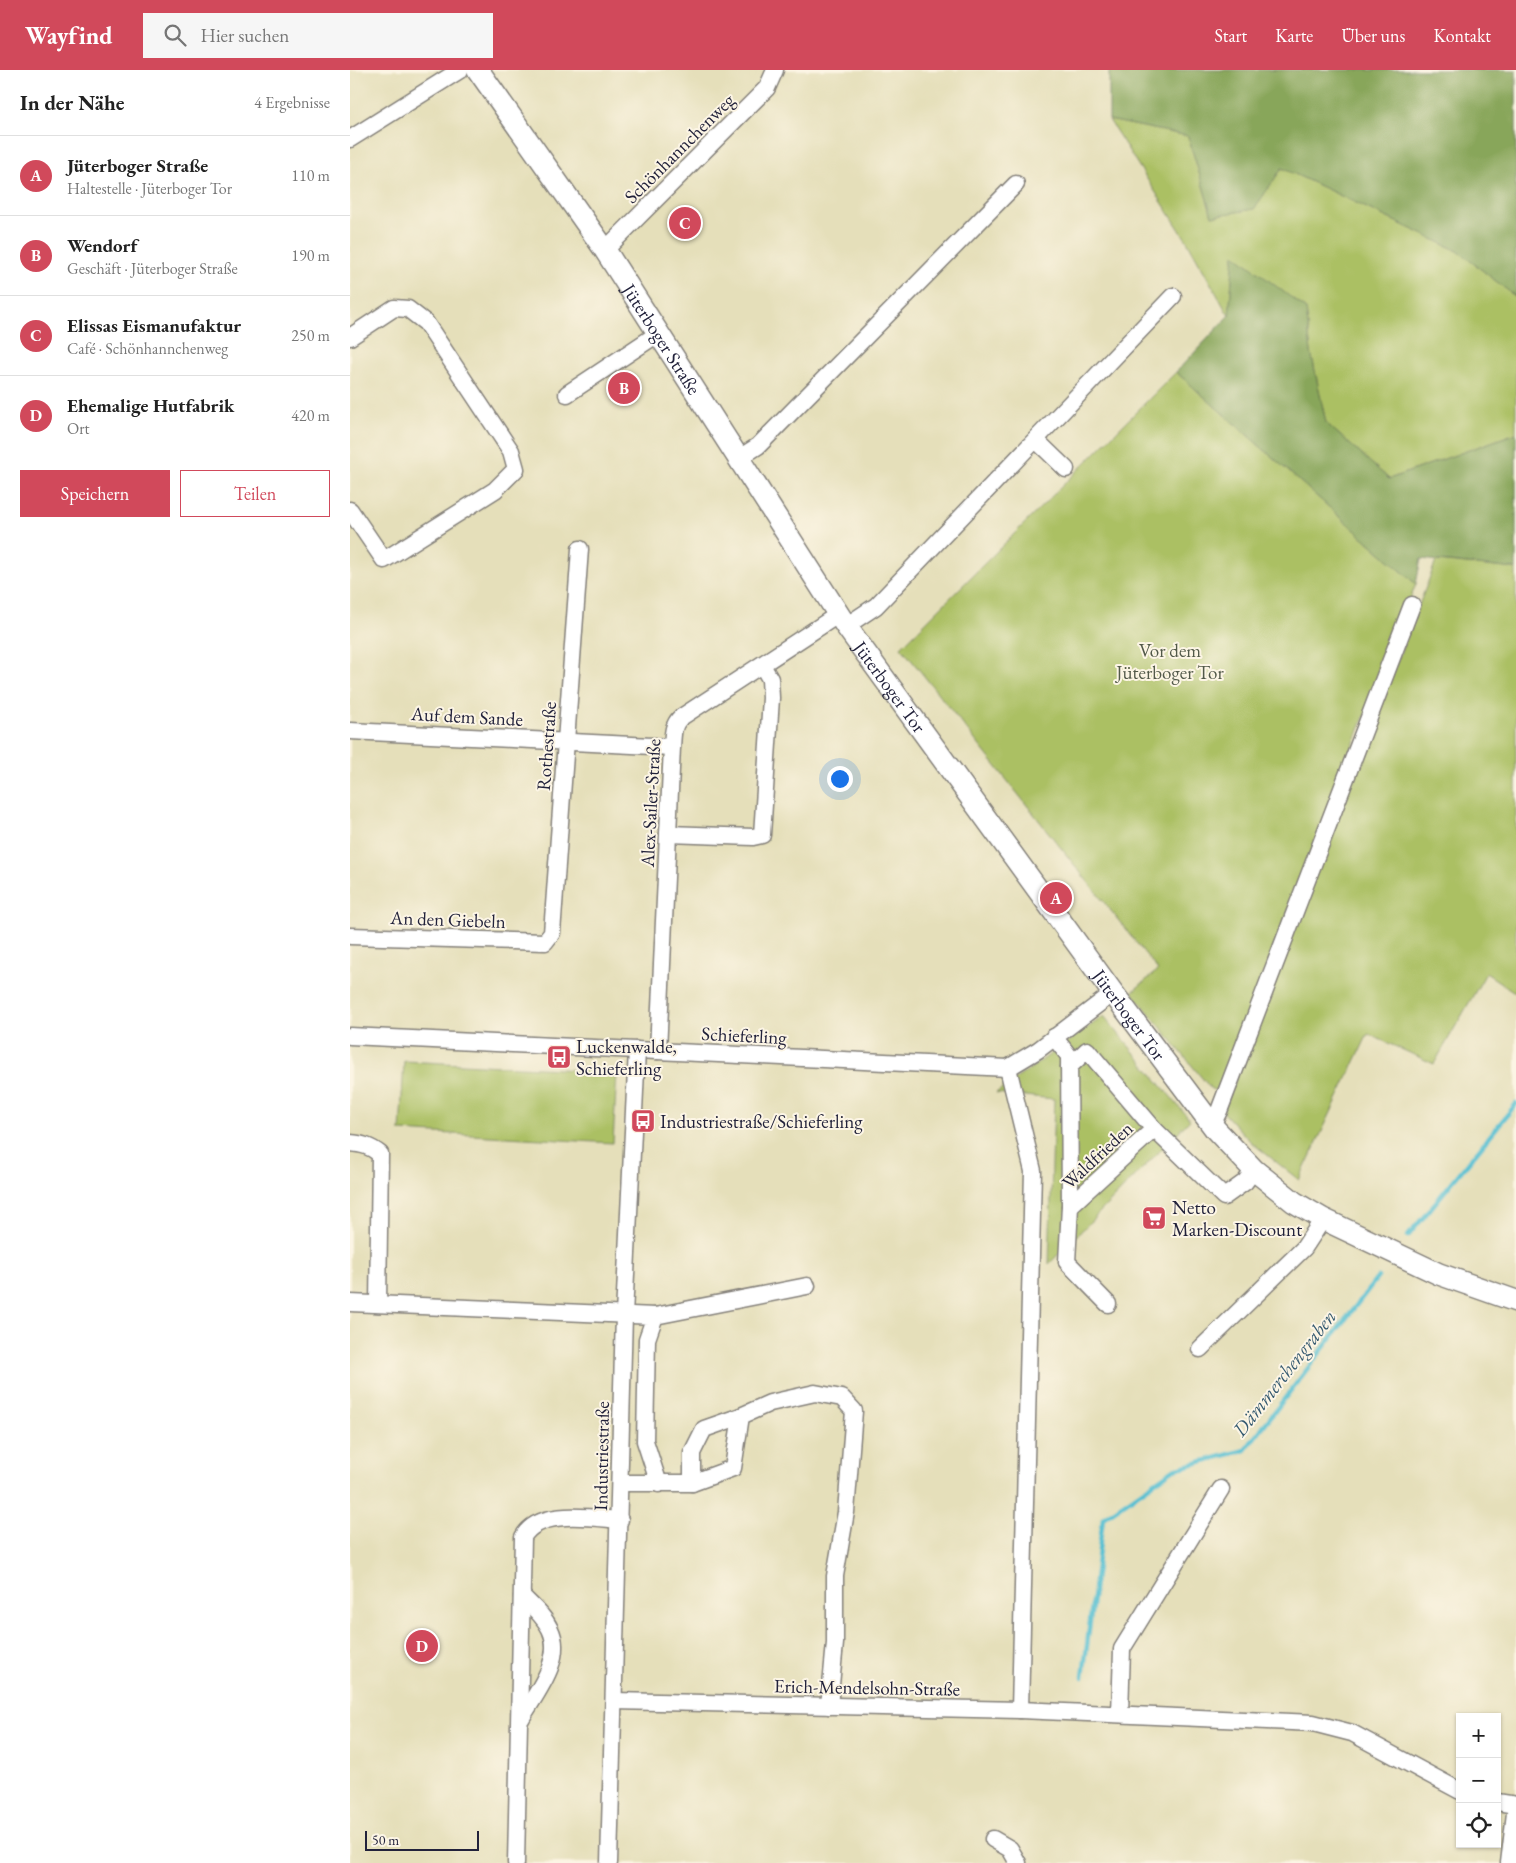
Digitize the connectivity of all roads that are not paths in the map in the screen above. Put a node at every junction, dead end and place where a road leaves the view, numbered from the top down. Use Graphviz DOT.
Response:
graph roads {
  1 [pos="460,70"];
  2 [pos="478,70"];
  3 [pos="774,70"];
  4 [pos="350,139"];
  5 [pos="1016,184"];
  6 [pos="605,250"];
  7 [pos="1173,296"];
  8 [pos="659,333"];
  9 [pos="350,337"];
  10 [pos="567,394"];
  11 [pos="1036,440"];
  12 [pos="739,458"];
  13 [pos="1066,469"];
  14 [pos="350,510"];
  15 [pos="580,549"];
  16 [pos="1412,605"];
  17 [pos="843,620"];
  18 [pos="762,665"];
  19 [pos="350,731"];
  20 [pos="567,741"];
  21 [pos="672,747"];
  22 [pos="668,834"];
  23 [pos="350,936"];
  24 [pos="545,942"];
  25 [pos="1113,993"];
  26 [pos="350,1036"];
  27 [pos="1054,1037"];
  28 [pos="636,1050"];
  29 [pos="658,1051"];
  30 [pos="1069,1067"];
  31 [pos="1008,1068"];
  32 [pos="1212,1125"];
  33 [pos="1154,1129"];
  34 [pos="350,1143"];
  35 [pos="1254,1170"];
  36 [pos="1070,1206"];
  37 [pos="1323,1219"];
  38 [pos="807,1286"];
  39 [pos="1516,1301"];
  40 [pos="350,1303"];
  41 [pos="378,1304"];
  42 [pos="1108,1304"];
  43 [pos="624,1315"];
  44 [pos="654,1316"];
  45 [pos="1200,1349"];
  46 [pos="741,1416"];
  47 [pos="621,1482"];
  48 [pos="659,1484"];
  49 [pos="692,1484"];
  50 [pos="1222,1489"];
  51 [pos="620,1520"];
  52 [pos="522,1596"];
  53 [pos="614,1701"];
  54 [pos="829,1706"];
  55 [pos="1020,1710"];
  56 [pos="1120,1714"];
  57 [pos="519,1721"];
  58 [pos="1456,1789"];
  59 [pos="1501,1803"];
  60 [pos="1516,1805"];
  61 [pos="993,1840"];
  62 [pos="516,1863"];
  63 [pos="610,1863"];
  64 [pos="1018,1863"];
  65 [pos="1509,1863"];
  1 -- 4 [label="street"];
  2 -- 6 [label="main road, Jüterboger Straße"];
  3 -- 6 [label="street, Schönhannchenweg"];
  5 -- 12 [label="street"];
  6 -- 8 [label="main road, Jüterboger Straße"];
  7 -- 11 [label="street, Alex-Sailer-Straße"];
  8 -- 10 [label="street"];
  8 -- 12 [label="main road, Jüterboger Straße"];
  9 -- 14 [label="street"];
  11 -- 13 [label="street"];
  11 -- 17 [label="street, Alex-Sailer-Straße"];
  12 -- 17 [label="main road, Jüterboger Straße"];
  15 -- 20 [label="street, Rothestraße"];
  16 -- 32 [label="street"];
  17 -- 18 [label="street, Alex-Sailer-Straße"];
  17 -- 25 [label="main road, Jüterboger Tor"];
  18 -- 21 [label="street, Alex-Sailer-Straße"];
  18 -- 22 [label="street"];
  19 -- 20 [label="street, Auf dem Sande"];
  20 -- 21 [label="street, Auf dem Sande"];
  20 -- 24 [label="street, Rothestraße"];
  21 -- 22 [label="street, Alex-Sailer-Straße"];
  22 -- 29 [label="street, Alex-Sailer-Straße"];
  23 -- 24 [label="street, An den Giebeln"];
  25 -- 27 [label="street"];
  25 -- 32 [label="main road, Jüterboger Tor"];
  26 -- 28 [label="street, Schieferling"];
  27 -- 30 [label="street, Waldfrieden"];
  27 -- 31 [label="street"];
  28 -- 29 [label="street, Schieferling"];
  28 -- 43 [label="street, Industriestraße"];
  29 -- 31 [label="street, Schieferling"];
  30 -- 33 [label="street"];
  30 -- 36 [label="street, Waldfrieden"];
  31 -- 55 [label="street"];
  32 -- 35 [label="main road, Jüterboger Tor"];
  33 -- 35 [label="street, Waldfrieden"];
  33 -- 36 [label="street, Waldfrieden"];
  34 -- 41 [label="street"];
  35 -- 37 [label="main road, Jüterboger Tor"];
  36 -- 42 [label="street"];
  37 -- 39 [label="main road, Jüterboger Tor"];
  37 -- 45 [label="street"];
  38 -- 44 [label="street"];
  40 -- 41 [label="street"];
  41 -- 43 [label="street"];
  43 -- 44 [label="street"];
  43 -- 47 [label="street, Industriestraße"];
  44 -- 48 [label="street"];
  46 -- 49 [label="street"];
  46 -- 49 [label="street"];
  46 -- 54 [label="street"];
  47 -- 48 [label="street"];
  47 -- 51 [label="street, Industriestraße"];
  48 -- 49 [label="street"];
  50 -- 56 [label="street"];
  51 -- 52 [label="street"];
  51 -- 53 [label="street, Industriestraße"];
  52 -- 57 [label="street"];
  52 -- 57 [label="street"];
  53 -- 54 [label="street, Erich-Mendelsohn-Straße"];
  53 -- 63 [label="street, Industriestraße"];
  54 -- 55 [label="street, Erich-Mendelsohn-Straße"];
  55 -- 56 [label="street, Erich-Mendelsohn-Straße"];
  56 -- 58 [label="street, Erich-Mendelsohn-Straße"];
  57 -- 62 [label="street"];
  59 -- 60 [label="street"];
  60 -- 65 [label="street"];
  61 -- 64 [label="street"];
}
